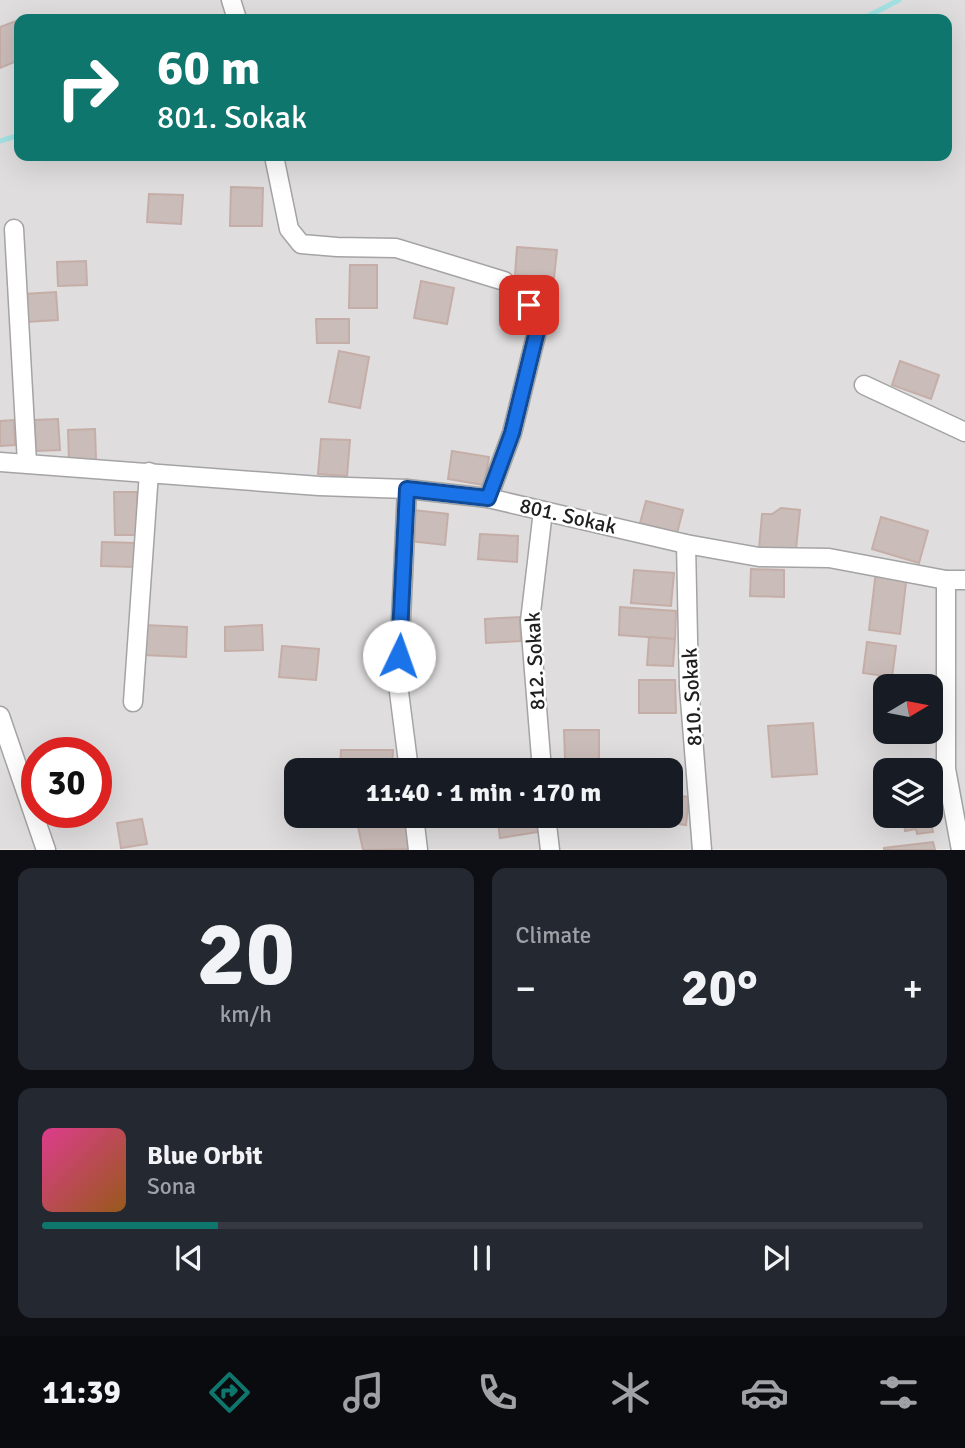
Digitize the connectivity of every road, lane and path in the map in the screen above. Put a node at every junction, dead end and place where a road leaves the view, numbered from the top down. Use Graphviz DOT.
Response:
graph roads {
  1 [pos="275,161"];
  2 [pos="14,229"];
  3 [pos="864,385"];
  4 [pos="965,432"];
  5 [pos="0,462"];
  6 [pos="27,463"];
  7 [pos="149,471"];
  8 [pos="407,489"];
  9 [pos="488,498"];
  10 [pos="543,511"];
  11 [pos="686,544"];
  12 [pos="946,580"];
  13 [pos="965,580"];
  14 [pos="133,702"];
  15 [pos="0,716"];
  16 [pos="407,758"];
  17 [pos="541,758"];
  18 [pos="415,828"];
  19 [pos="547,828"];
  20 [pos="46,849"];
  21 [pos="418,849"];
  22 [pos="550,849"];
  23 [pos="702,849"];
  24 [pos="961,849"];
  1 -- 9 [label="street"];
  2 -- 6 [label="street"];
  3 -- 4 [label="street"];
  5 -- 6 [label="street, 801. Sokak"];
  6 -- 7 [label="street, 801. Sokak"];
  7 -- 8 [label="street, 801. Sokak"];
  7 -- 14 [label="street"];
  8 -- 9 [label="street, 801. Sokak"];
  8 -- 16 [label="street"];
  9 -- 10 [label="street, 801. Sokak"];
  10 -- 11 [label="street, 801. Sokak"];
  10 -- 17 [label="street, 812. Sokak"];
  11 -- 12 [label="street, 801. Sokak"];
  11 -- 23 [label="street, 810. Sokak"];
  12 -- 13 [label="street, 801. Sokak"];
  12 -- 24 [label="street"];
  15 -- 20 [label="street"];
  18 -- 21 [label="street"];
  19 -- 22 [label="street"];
}
